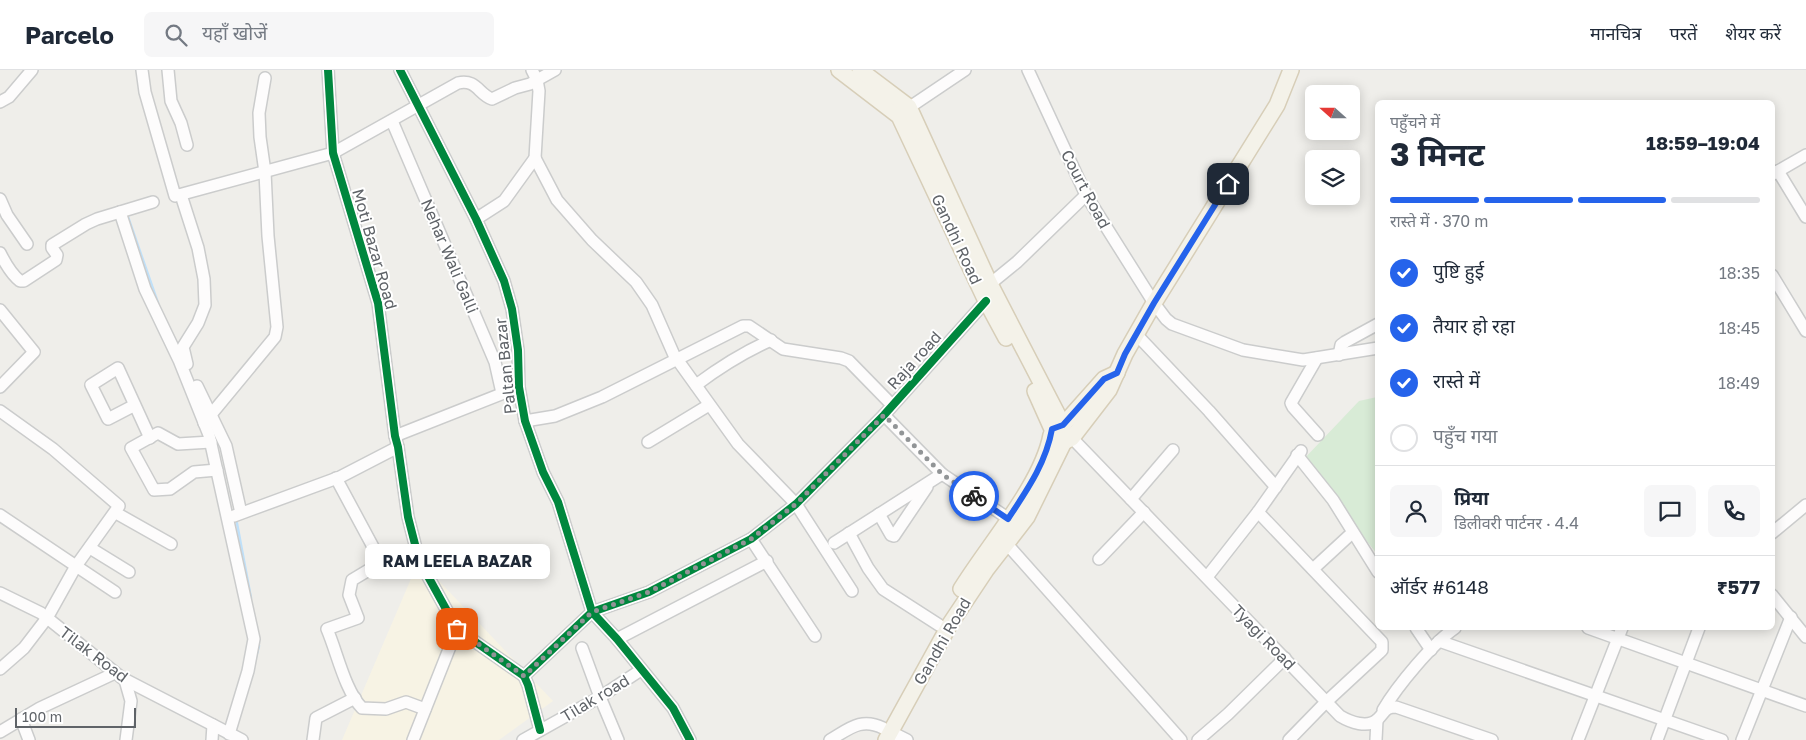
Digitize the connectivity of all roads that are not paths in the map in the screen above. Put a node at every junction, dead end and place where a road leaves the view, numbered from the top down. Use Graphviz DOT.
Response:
graph roads {
  1 [pos="32,70"];
  2 [pos="142,70"];
  3 [pos="168,70"];
  4 [pos="328,70"];
  5 [pos="400,70"];
  6 [pos="555,70"];
  7 [pos="839,70"];
  8 [pos="860,70"];
  9 [pos="965,70"];
  10 [pos="1028,70"];
  11 [pos="1291,70"];
  12 [pos="535,75"];
  13 [pos="265,78"];
  14 [pos="0,102"];
  15 [pos="417,106"];
  16 [pos="904,112"];
  17 [pos="392,121"];
  18 [pos="187,144"];
  19 [pos="333,153"];
  20 [pos="1806,155"];
  21 [pos="535,158"];
  22 [pos="265,172"];
  23 [pos="1775,173"];
  24 [pos="181,195"];
  25 [pos="1086,195"];
  26 [pos="0,199"];
  27 [pos="153,202"];
  28 [pos="120,212"];
  29 [pos="1806,217"];
  30 [pos="476,219"];
  31 [pos="27,244"];
  32 [pos="0,253"];
  33 [pos="1775,280"];
  34 [pos="990,284"];
  35 [pos="986,301"];
  36 [pos="1154,303"];
  37 [pos="0,310"];
  38 [pos="1375,326"];
  39 [pos="1806,331"];
  40 [pos="1136,334"];
  41 [pos="771,340"];
  42 [pos="1375,348"];
  43 [pos="1340,354"];
  44 [pos="1317,358"];
  45 [pos="677,359"];
  46 [pos="1117,373"];
  47 [pos="696,385"];
  48 [pos="0,387"];
  49 [pos="519,387"];
  50 [pos="502,393"];
  51 [pos="709,404"];
  52 [pos="135,405"];
  53 [pos="892,405"];
  54 [pos="0,411"];
  55 [pos="884,415"];
  56 [pos="208,419"];
  57 [pos="525,421"];
  58 [pos="1058,427"];
  59 [pos="1318,435"];
  60 [pos="150,438"];
  61 [pos="1062,441"];
  62 [pos="211,442"];
  63 [pos="396,442"];
  64 [pos="648,442"];
  65 [pos="1173,450"];
  66 [pos="217,470"];
  67 [pos="942,474"];
  68 [pos="336,478"];
  69 [pos="930,482"];
  70 [pos="1276,487"];
  71 [pos="1131,499"];
  72 [pos="796,504"];
  73 [pos="1806,505"];
  74 [pos="1144,512"];
  75 [pos="1258,512"];
  76 [pos="116,513"];
  77 [pos="240,513"];
  78 [pos="879,514"];
  79 [pos="0,515"];
  80 [pos="227,518"];
  81 [pos="1008,519"];
  82 [pos="1775,531"];
  83 [pos="849,533"];
  84 [pos="1352,533"];
  85 [pos="751,539"];
  86 [pos="834,543"];
  87 [pos="1006,543"];
  88 [pos="171,544"];
  89 [pos="90,548"];
  90 [pos="1098,559"];
  91 [pos="767,561"];
  92 [pos="76,566"];
  93 [pos="1375,568"];
  94 [pos="1313,569"];
  95 [pos="129,572"];
  96 [pos="1208,577"];
  97 [pos="852,590"];
  98 [pos="114,592"];
  99 [pos="0,593"];
  100 [pos="1775,598"];
  101 [pos="592,612"];
  102 [pos="1791,617"];
  103 [pos="47,618"];
  104 [pos="939,625"];
  105 [pos="457,629"];
  106 [pos="1418,630"];
  107 [pos="1454,630"];
  108 [pos="1601,630"];
  109 [pos="1698,630"];
  110 [pos="1804,632"];
  111 [pos="1620,633"];
  112 [pos="815,636"];
  113 [pos="618,639"];
  114 [pos="1435,646"];
  115 [pos="582,648"];
  116 [pos="1285,658"];
  117 [pos="1685,663"];
  118 [pos="0,670"];
  119 [pos="641,670"];
  120 [pos="115,673"];
  121 [pos="524,676"];
  122 [pos="125,680"];
  123 [pos="1760,690"];
  124 [pos="1595,696"];
  125 [pos="600,697"];
  126 [pos="355,698"];
  127 [pos="1325,703"];
  128 [pos="1806,706"];
  129 [pos="425,709"];
  130 [pos="1383,710"];
  131 [pos="21,720"];
  132 [pos="1377,720"];
  133 [pos="1664,720"];
  134 [pos="540,730"];
  135 [pos="0,732"];
  136 [pos="220,732"];
  137 [pos="884,735"];
  138 [pos="1702,737"];
  139 [pos="29,740"];
  140 [pos="126,740"];
  141 [pos="212,740"];
  142 [pos="242,740"];
  143 [pos="313,740"];
  144 [pos="413,740"];
  145 [pos="523,740"];
  146 [pos="618,740"];
  147 [pos="690,740"];
  148 [pos="830,740"];
  149 [pos="907,740"];
  150 [pos="1181,740"];
  151 [pos="1198,740"];
  152 [pos="1289,740"];
  153 [pos="1376,740"];
  154 [pos="1492,740"];
  155 [pos="1578,740"];
  156 [pos="1657,740"];
  157 [pos="1722,740"];
  158 [pos="1742,740"];
  1 -- 14 [label="street"];
  2 -- 24 [label="street"];
  3 -- 18 [label="street"];
  4 -- 19 [label="street, Moti Bazar Road"];
  5 -- 15 [label="street, Paltan Bazar"];
  6 -- 12 [label="street"];
  7 -- 16 [label="main road, Gandhi Road"];
  8 -- 16 [label="main road, Gandhi Road"];
  9 -- 16 [label="street"];
  10 -- 25 [label="street, Court Road"];
  11 -- 36 [label="main road"];
  12 -- 15 [label="street"];
  12 -- 21 [label="street"];
  13 -- 22 [label="street"];
  15 -- 17 [label="street"];
  15 -- 30 [label="street, Paltan Bazar"];
  16 -- 34 [label="main road, Gandhi Road"];
  16 -- 35 [label="main road, Gandhi Road"];
  17 -- 19 [label="street"];
  17 -- 50 [label="street, Nehar Wali Galli"];
  19 -- 22 [label="street"];
  19 -- 63 [label="street, Moti Bazar Road"];
  20 -- 23 [label="street"];
  21 -- 30 [label="street"];
  21 -- 45 [label="street"];
  22 -- 24 [label="street"];
  22 -- 56 [label="street"];
  23 -- 29 [label="street"];
  24 -- 56 [label="street"];
  25 -- 34 [label="street"];
  25 -- 36 [label="street, Court Road"];
  26 -- 31 [label="street"];
  27 -- 28 [label="street"];
  28 -- 32 [label="street"];
  28 -- 56 [label="street"];
  30 -- 49 [label="street, Paltan Bazar"];
  33 -- 39 [label="street"];
  34 -- 58 [label="main road, Gandhi Road"];
  35 -- 53 [label="street, Raja road"];
  35 -- 58 [label="main road, Gandhi Road"];
  36 -- 40 [label="main road"];
  36 -- 44 [label="street, Court Road"];
  37 -- 48 [label="street"];
  38 -- 43 [label="street"];
  40 -- 46 [label="main road"];
  40 -- 70 [label="street"];
  41 -- 45 [label="street"];
  41 -- 47 [label="street"];
  41 -- 53 [label="street"];
  42 -- 43 [label="street, Court Road"];
  43 -- 44 [label="street, Court Road"];
  44 -- 59 [label="street"];
  45 -- 47 [label="street"];
  45 -- 57 [label="street"];
  46 -- 58 [label="main road"];
  46 -- 61 [label="main road"];
  47 -- 51 [label="street"];
  49 -- 50 [label="street"];
  49 -- 57 [label="street, Paltan Bazar"];
  50 -- 63 [label="street"];
  51 -- 64 [label="street"];
  51 -- 72 [label="street"];
  52 -- 60 [label="street"];
  53 -- 55 [label="street, Raja road"];
  54 -- 76 [label="street"];
  55 -- 67 [label="street"];
  55 -- 72 [label="street, Raja road"];
  56 -- 62 [label="street"];
  56 -- 77 [label="street"];
  57 -- 101 [label="street, Paltan Bazar"];
  58 -- 61 [label="main road"];
  60 -- 62 [label="street"];
  60 -- 66 [label="street"];
  61 -- 71 [label="street, Tyagi Road"];
  61 -- 81 [label="main road, Gandhi Road"];
  61 -- 87 [label="main road, Gandhi Road"];
  62 -- 66 [label="street"];
  63 -- 68 [label="street"];
  63 -- 105 [label="street, Moti Bazar Road"];
  65 -- 71 [label="street"];
  66 -- 80 [label="street"];
  67 -- 69 [label="street"];
  67 -- 81 [label="street"];
  68 -- 77 [label="street"];
  68 -- 126 [label="street"];
  69 -- 78 [label="street"];
  69 -- 78 [label="street"];
  70 -- 75 [label="street"];
  70 -- 84 [label="street"];
  71 -- 74 [label="street, Tyagi Road"];
  72 -- 85 [label="street, Raja road"];
  72 -- 97 [label="street"];
  73 -- 82 [label="street"];
  74 -- 90 [label="street"];
  74 -- 96 [label="street, Tyagi Road"];
  75 -- 94 [label="street"];
  75 -- 96 [label="street"];
  76 -- 88 [label="street"];
  76 -- 89 [label="street"];
  77 -- 80 [label="street"];
  78 -- 83 [label="street"];
  79 -- 92 [label="street"];
  80 -- 136 [label="street"];
  81 -- 104 [label="main road, Gandhi Road"];
  83 -- 86 [label="street"];
  83 -- 104 [label="street"];
  84 -- 93 [label="street"];
  84 -- 94 [label="street"];
  85 -- 91 [label="street"];
  85 -- 101 [label="street, Raja road"];
  87 -- 137 [label="main road, Gandhi Road"];
  87 -- 150 [label="street"];
  89 -- 92 [label="street"];
  89 -- 95 [label="street"];
  91 -- 112 [label="street"];
  91 -- 113 [label="street"];
  92 -- 98 [label="street"];
  92 -- 103 [label="street"];
  94 -- 127 [label="street"];
  96 -- 116 [label="street, Tyagi Road"];
  99 -- 103 [label="street, Tilak Road"];
  100 -- 102 [label="street"];
  101 -- 113 [label="street"];
  101 -- 121 [label="street, Raja road"];
  102 -- 110 [label="street"];
  102 -- 123 [label="street"];
  103 -- 118 [label="street"];
  103 -- 120 [label="street, Tilak Road"];
  104 -- 137 [label="main road, Gandhi Road"];
  105 -- 121 [label="street"];
  105 -- 129 [label="street"];
  106 -- 114 [label="street"];
  107 -- 114 [label="street"];
  108 -- 111 [label="street"];
  109 -- 117 [label="street"];
  111 -- 117 [label="street"];
  111 -- 124 [label="street"];
  113 -- 119 [label="street"];
  114 -- 124 [label="street"];
  114 -- 130 [label="street"];
  115 -- 125 [label="street"];
  116 -- 127 [label="street, Tyagi Road"];
  116 -- 151 [label="street"];
  117 -- 123 [label="street"];
  117 -- 133 [label="street"];
  119 -- 125 [label="street, Tilak road"];
  119 -- 147 [label="street"];
  120 -- 122 [label="street, Tilak Road"];
  120 -- 131 [label="street"];
  121 -- 134 [label="street"];
  122 -- 136 [label="street, Tilak Road"];
  122 -- 140 [label="street"];
  123 -- 128 [label="street"];
  123 -- 158 [label="street"];
  124 -- 133 [label="street"];
  124 -- 155 [label="street"];
  125 -- 134 [label="street, Tilak road"];
  125 -- 146 [label="street"];
  126 -- 129 [label="street"];
  126 -- 143 [label="street"];
  127 -- 132 [label="street, Tyagi Road"];
  127 -- 152 [label="street"];
  129 -- 144 [label="street"];
  130 -- 132 [label="street"];
  130 -- 154 [label="street"];
  131 -- 135 [label="street"];
  131 -- 139 [label="street"];
  132 -- 153 [label="street"];
  133 -- 138 [label="street"];
  133 -- 156 [label="street"];
  134 -- 145 [label="street, Tilak road"];
  136 -- 141 [label="street"];
  136 -- 142 [label="street, Tilak Road"];
  137 -- 148 [label="street"];
  137 -- 149 [label="street"];
  138 -- 157 [label="street"];
}
